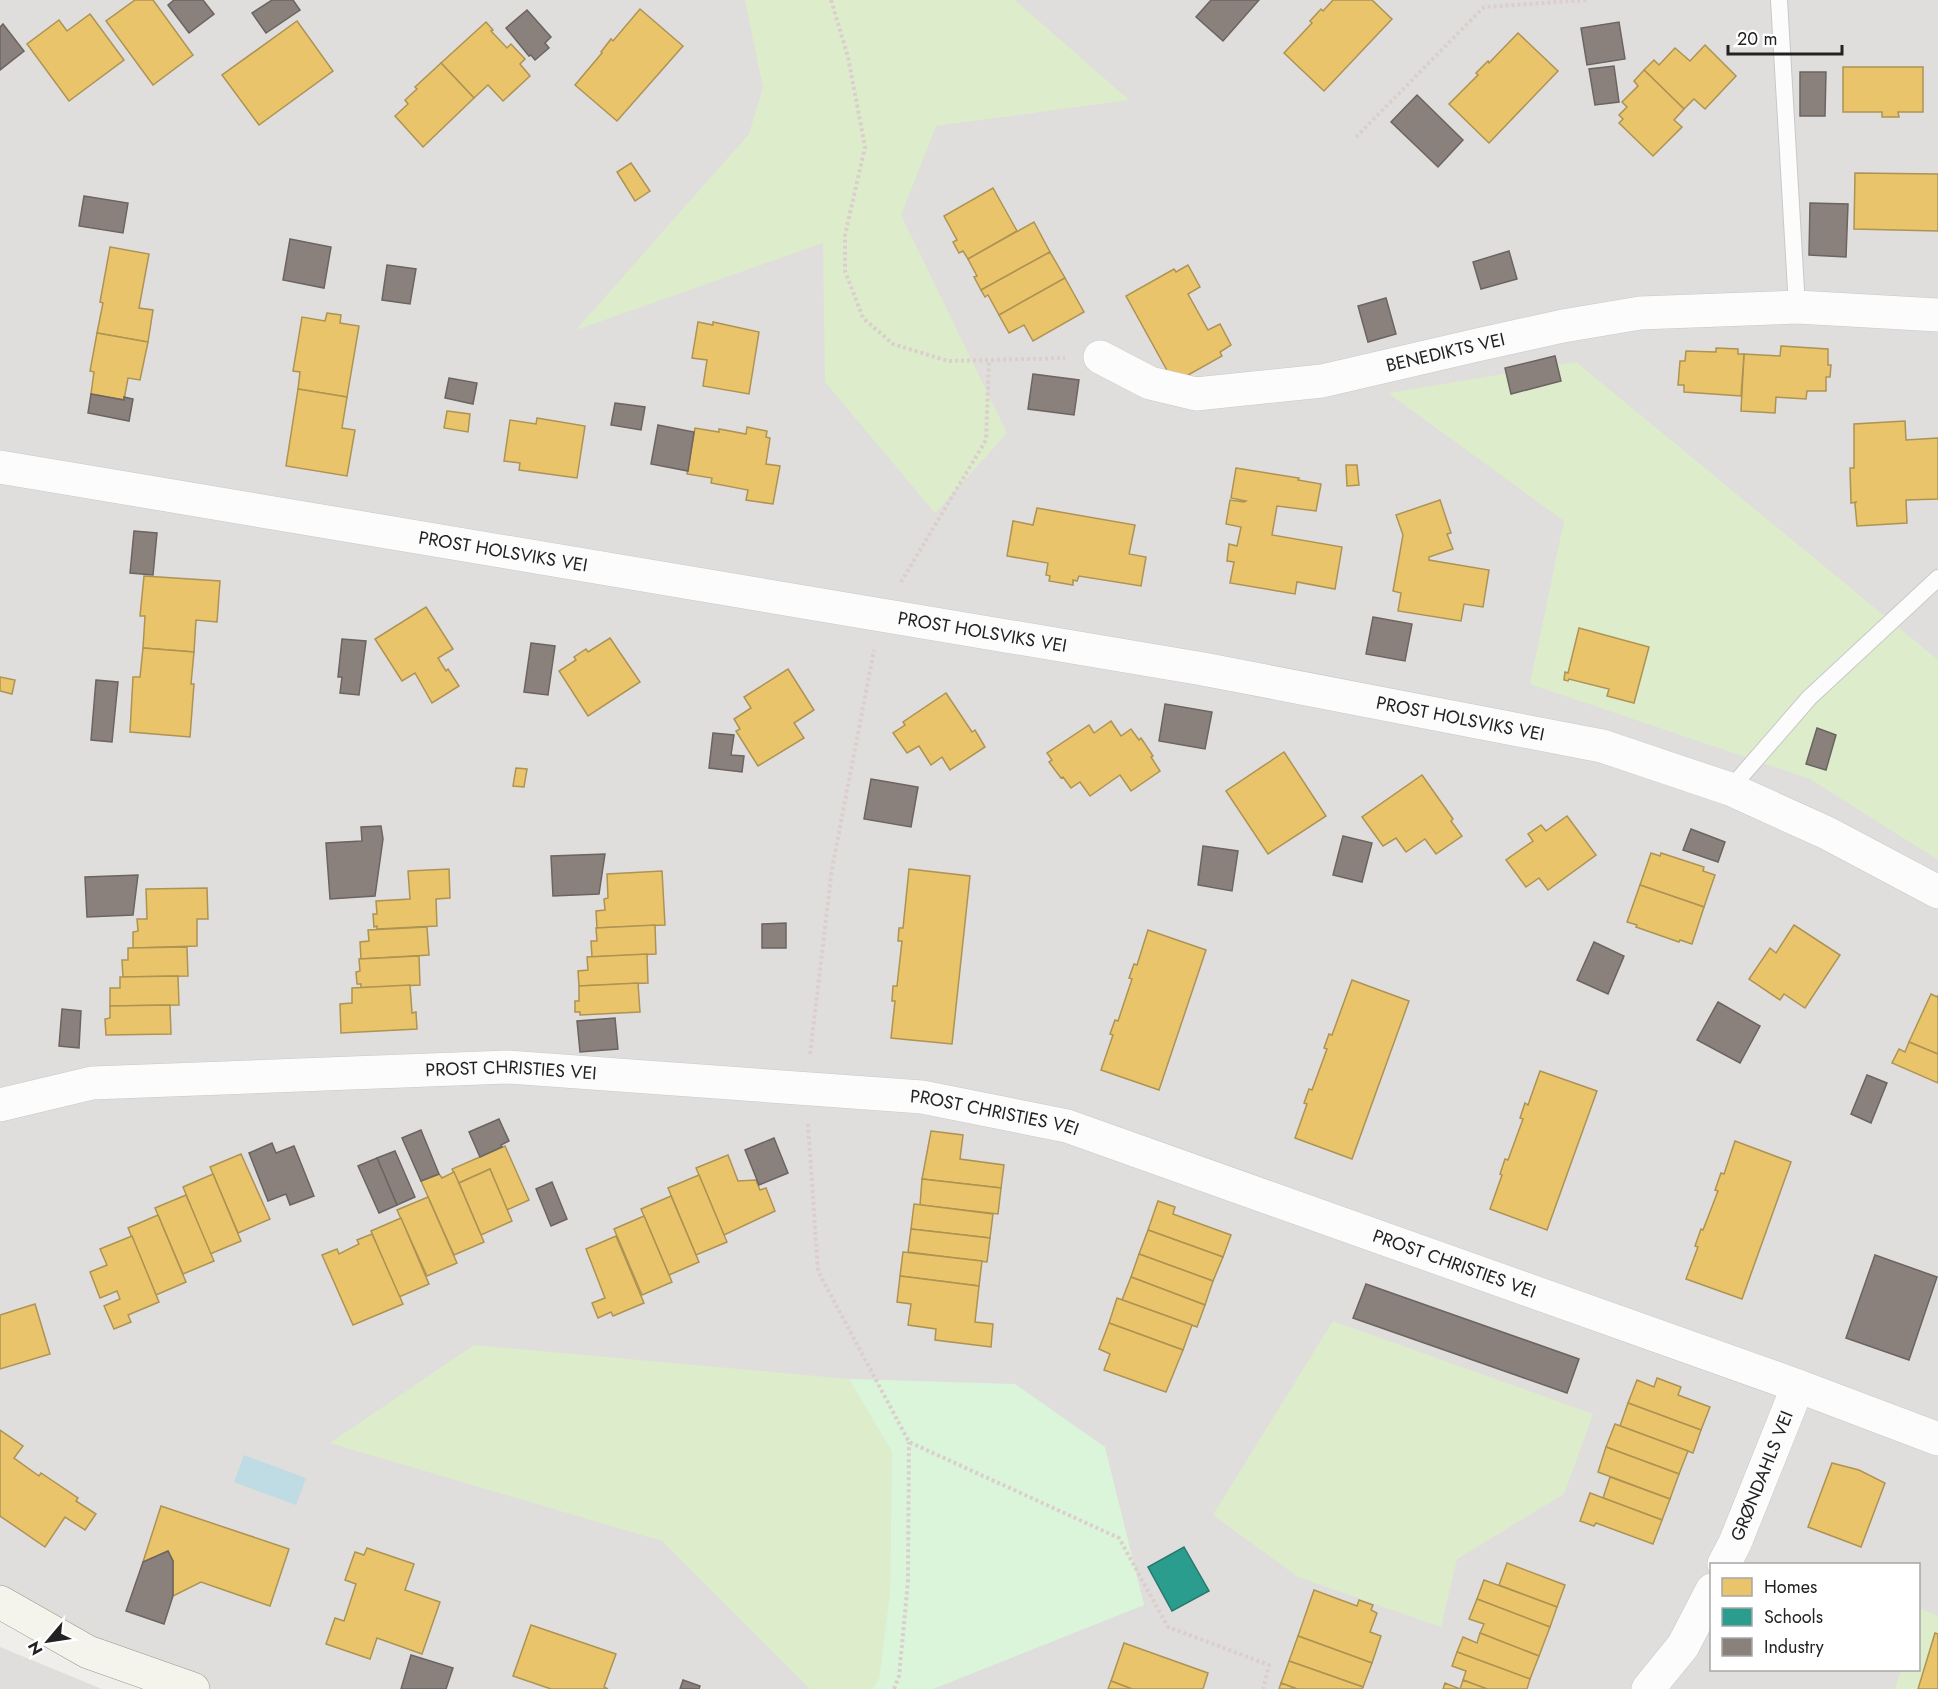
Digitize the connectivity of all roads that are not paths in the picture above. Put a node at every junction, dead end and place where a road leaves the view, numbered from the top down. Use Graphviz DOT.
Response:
graph roads {
  1 [pos="1779,0"];
  2 [pos="1797,308"];
  3 [pos="1938,315"];
  4 [pos="1100,357"];
  5 [pos="0,467"];
  6 [pos="1938,578"];
  7 [pos="1730,789"];
  8 [pos="1938,892"];
  9 [pos="0,1105"];
  10 [pos="1798,1386"];
  11 [pos="1938,1439"];
  12 [pos="1725,1563"];
  13 [pos="1710,1594"];
  14 [pos="0,1602"];
  15 [pos="194,1689"];
  16 [pos="1648,1689"];
  1 -- 2 [label="lane"];
  2 -- 3 [label="street, BENEDIKTS VEI"];
  2 -- 4 [label="street, BENEDIKTS VEI"];
  5 -- 7 [label="street, PROST HOLSVIKS VEI"];
  6 -- 7 [label="lane"];
  7 -- 8 [label="street, PROST HOLSVIKS VEI"];
  9 -- 10 [label="street, PROST CHRISTIES VEI"];
  10 -- 11 [label="street, PROST CHRISTIES VEI"];
  10 -- 12 [label="street, GRØNDAHLS VEI"];
  13 -- 16 [label="street"];
  14 -- 15 [label="street"];
}
